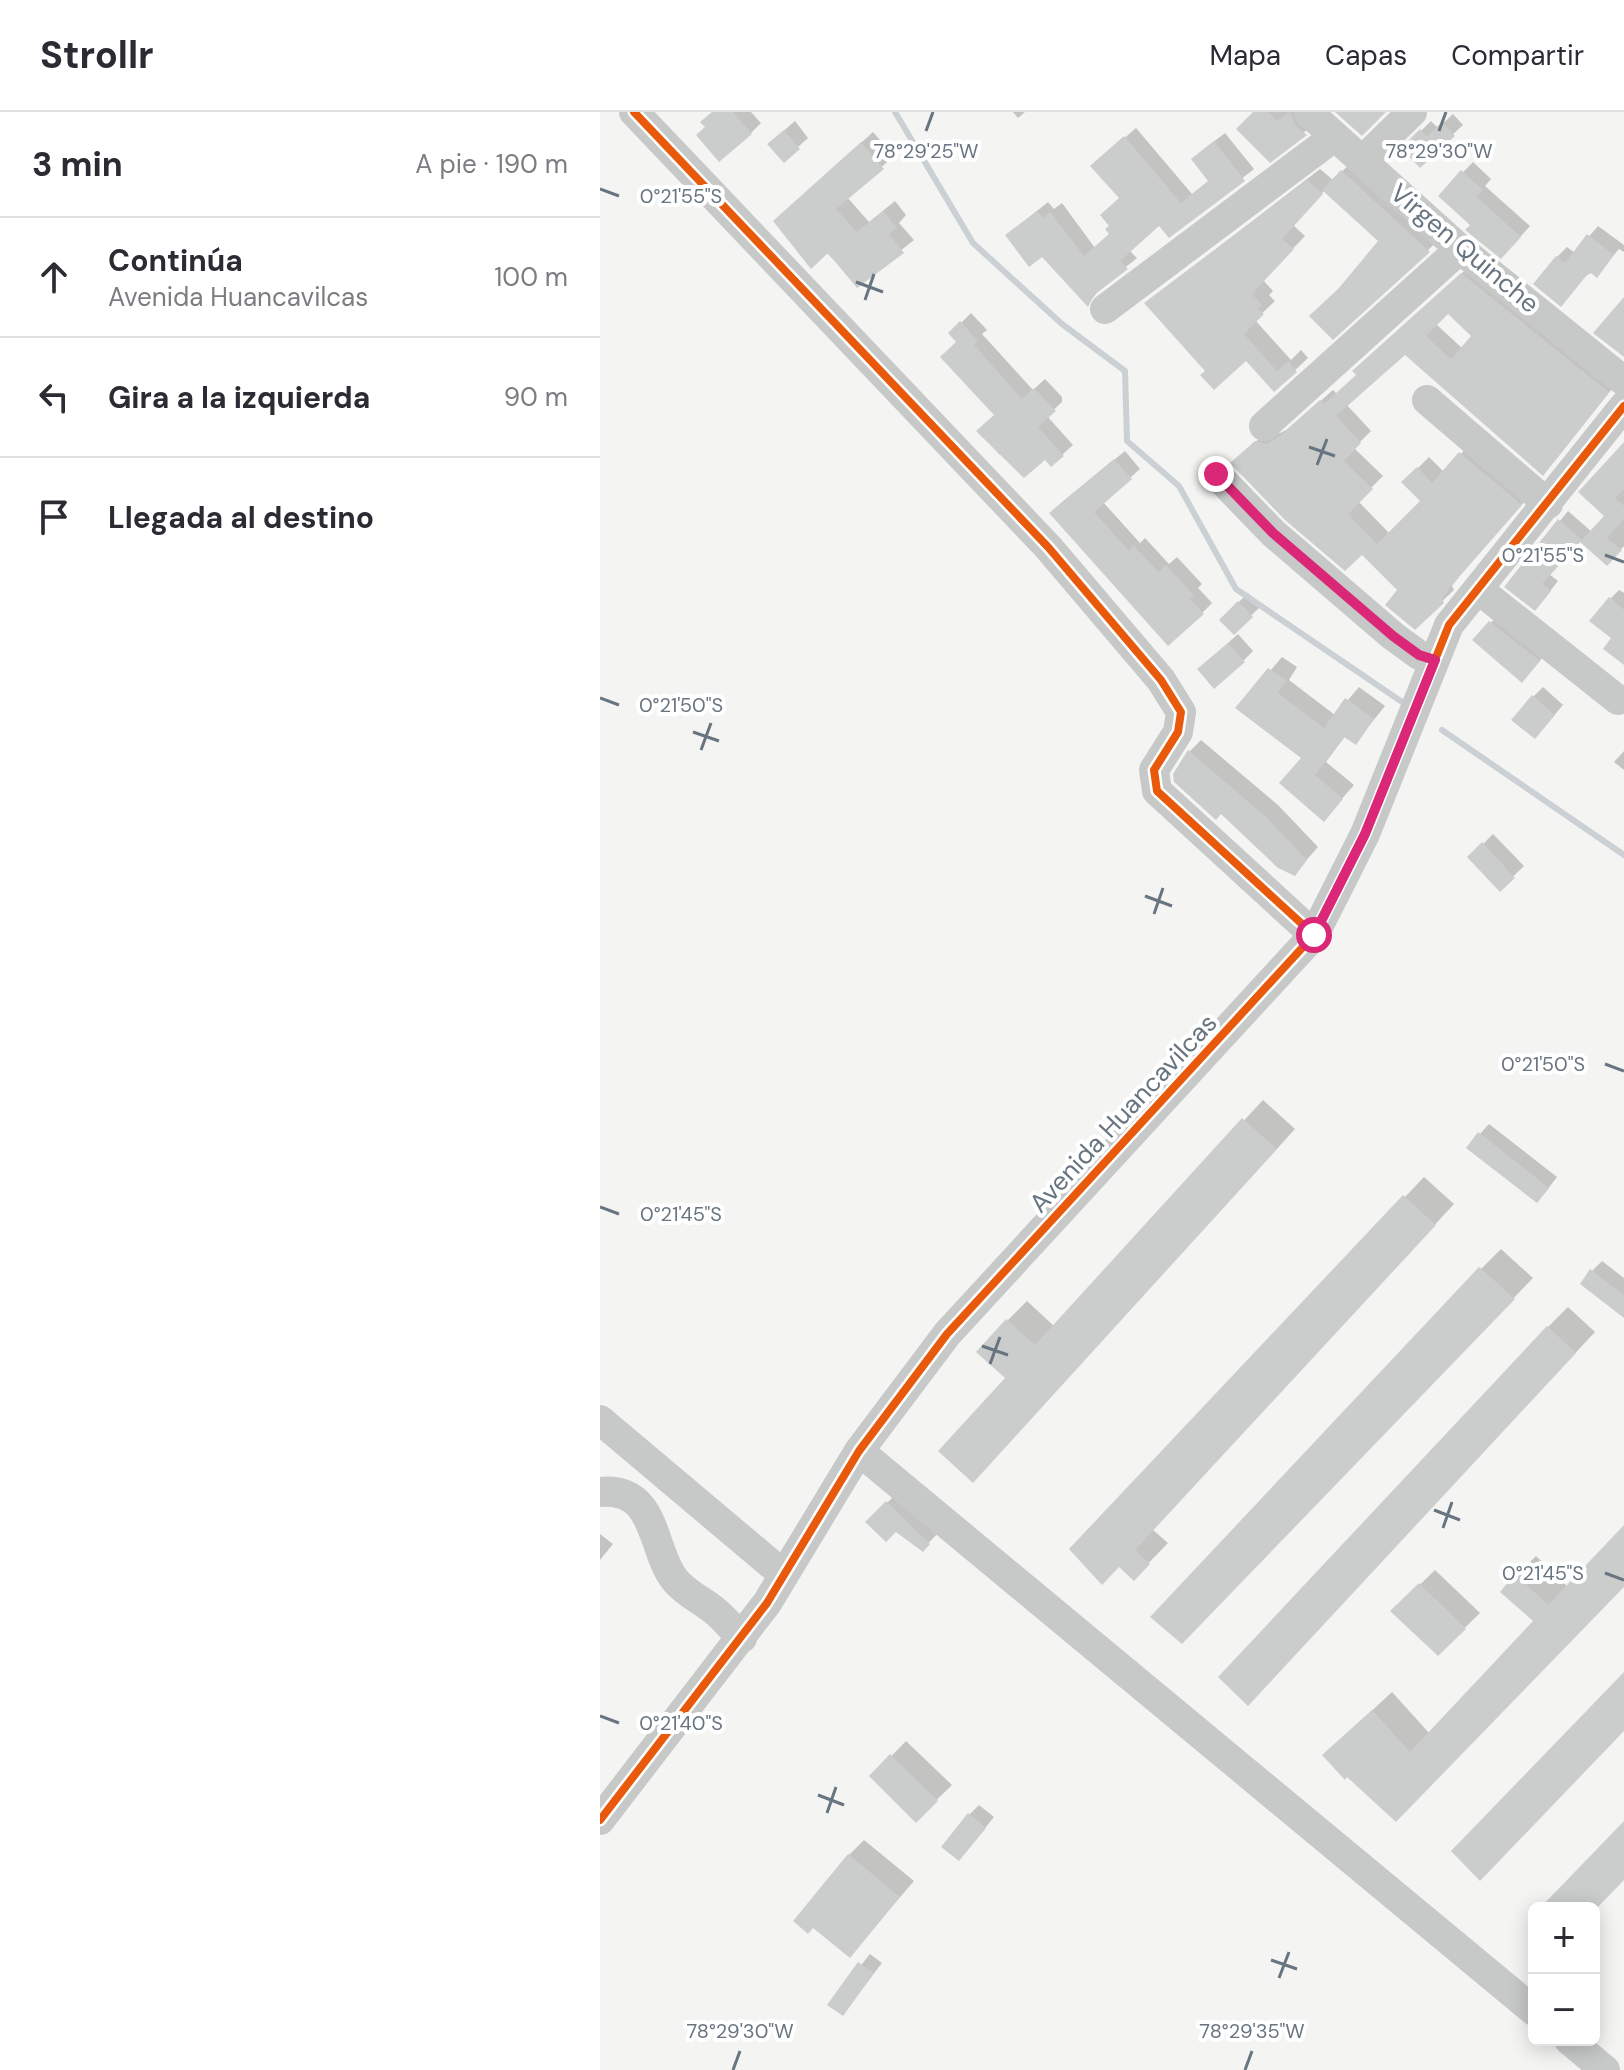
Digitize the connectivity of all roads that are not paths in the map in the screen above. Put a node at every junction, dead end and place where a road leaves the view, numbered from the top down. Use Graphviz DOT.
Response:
graph roads {
  1 [pos="634,112"];
  2 [pos="1308,112"];
  3 [pos="1412,112"];
  4 [pos="1334,137"];
  5 [pos="1363,160"];
  6 [pos="1460,249"];
  7 [pos="1105,309"];
  8 [pos="1624,381"];
  9 [pos="1427,400"];
  10 [pos="1624,406"];
  11 [pos="1264,426"];
  12 [pos="1216,474"];
  13 [pos="1548,504"];
  14 [pos="1478,589"];
  15 [pos="1435,660"];
  16 [pos="1618,700"];
  17 [pos="1314,935"];
  18 [pos="600,1420"];
  19 [pos="859,1451"];
  20 [pos="600,1492"];
  21 [pos="784,1575"];
  22 [pos="742,1638"];
  23 [pos="600,1820"];
  24 [pos="1528,2006"];
  25 [pos="1576,2046"];
  26 [pos="1605,2070"];
  1 -- 17 [label="street"];
  2 -- 4 [label="street, Virgen Quinche"];
  3 -- 5 [label="street"];
  4 -- 5 [label="street, Virgen Quinche"];
  4 -- 7 [label="street"];
  5 -- 6 [label="street, Virgen Quinche"];
  6 -- 8 [label="street, Virgen Quinche"];
  6 -- 11 [label="street"];
  9 -- 13 [label="street"];
  10 -- 13 [label="street, Avenida Huancavilcas"];
  12 -- 15 [label="street"];
  13 -- 14 [label="street, Avenida Huancavilcas"];
  14 -- 15 [label="street, Avenida Huancavilcas"];
  14 -- 16 [label="street"];
  15 -- 17 [label="street, Avenida Huancavilcas"];
  17 -- 19 [label="street, Avenida Huancavilcas"];
  18 -- 21 [label="street"];
  19 -- 21 [label="street, Avenida Huancavilcas"];
  19 -- 24 [label="street"];
  20 -- 22 [label="street"];
  21 -- 22 [label="street, Avenida Huancavilcas"];
  22 -- 23 [label="street, Avenida Huancavilcas"];
  25 -- 26 [label="street"];
}
